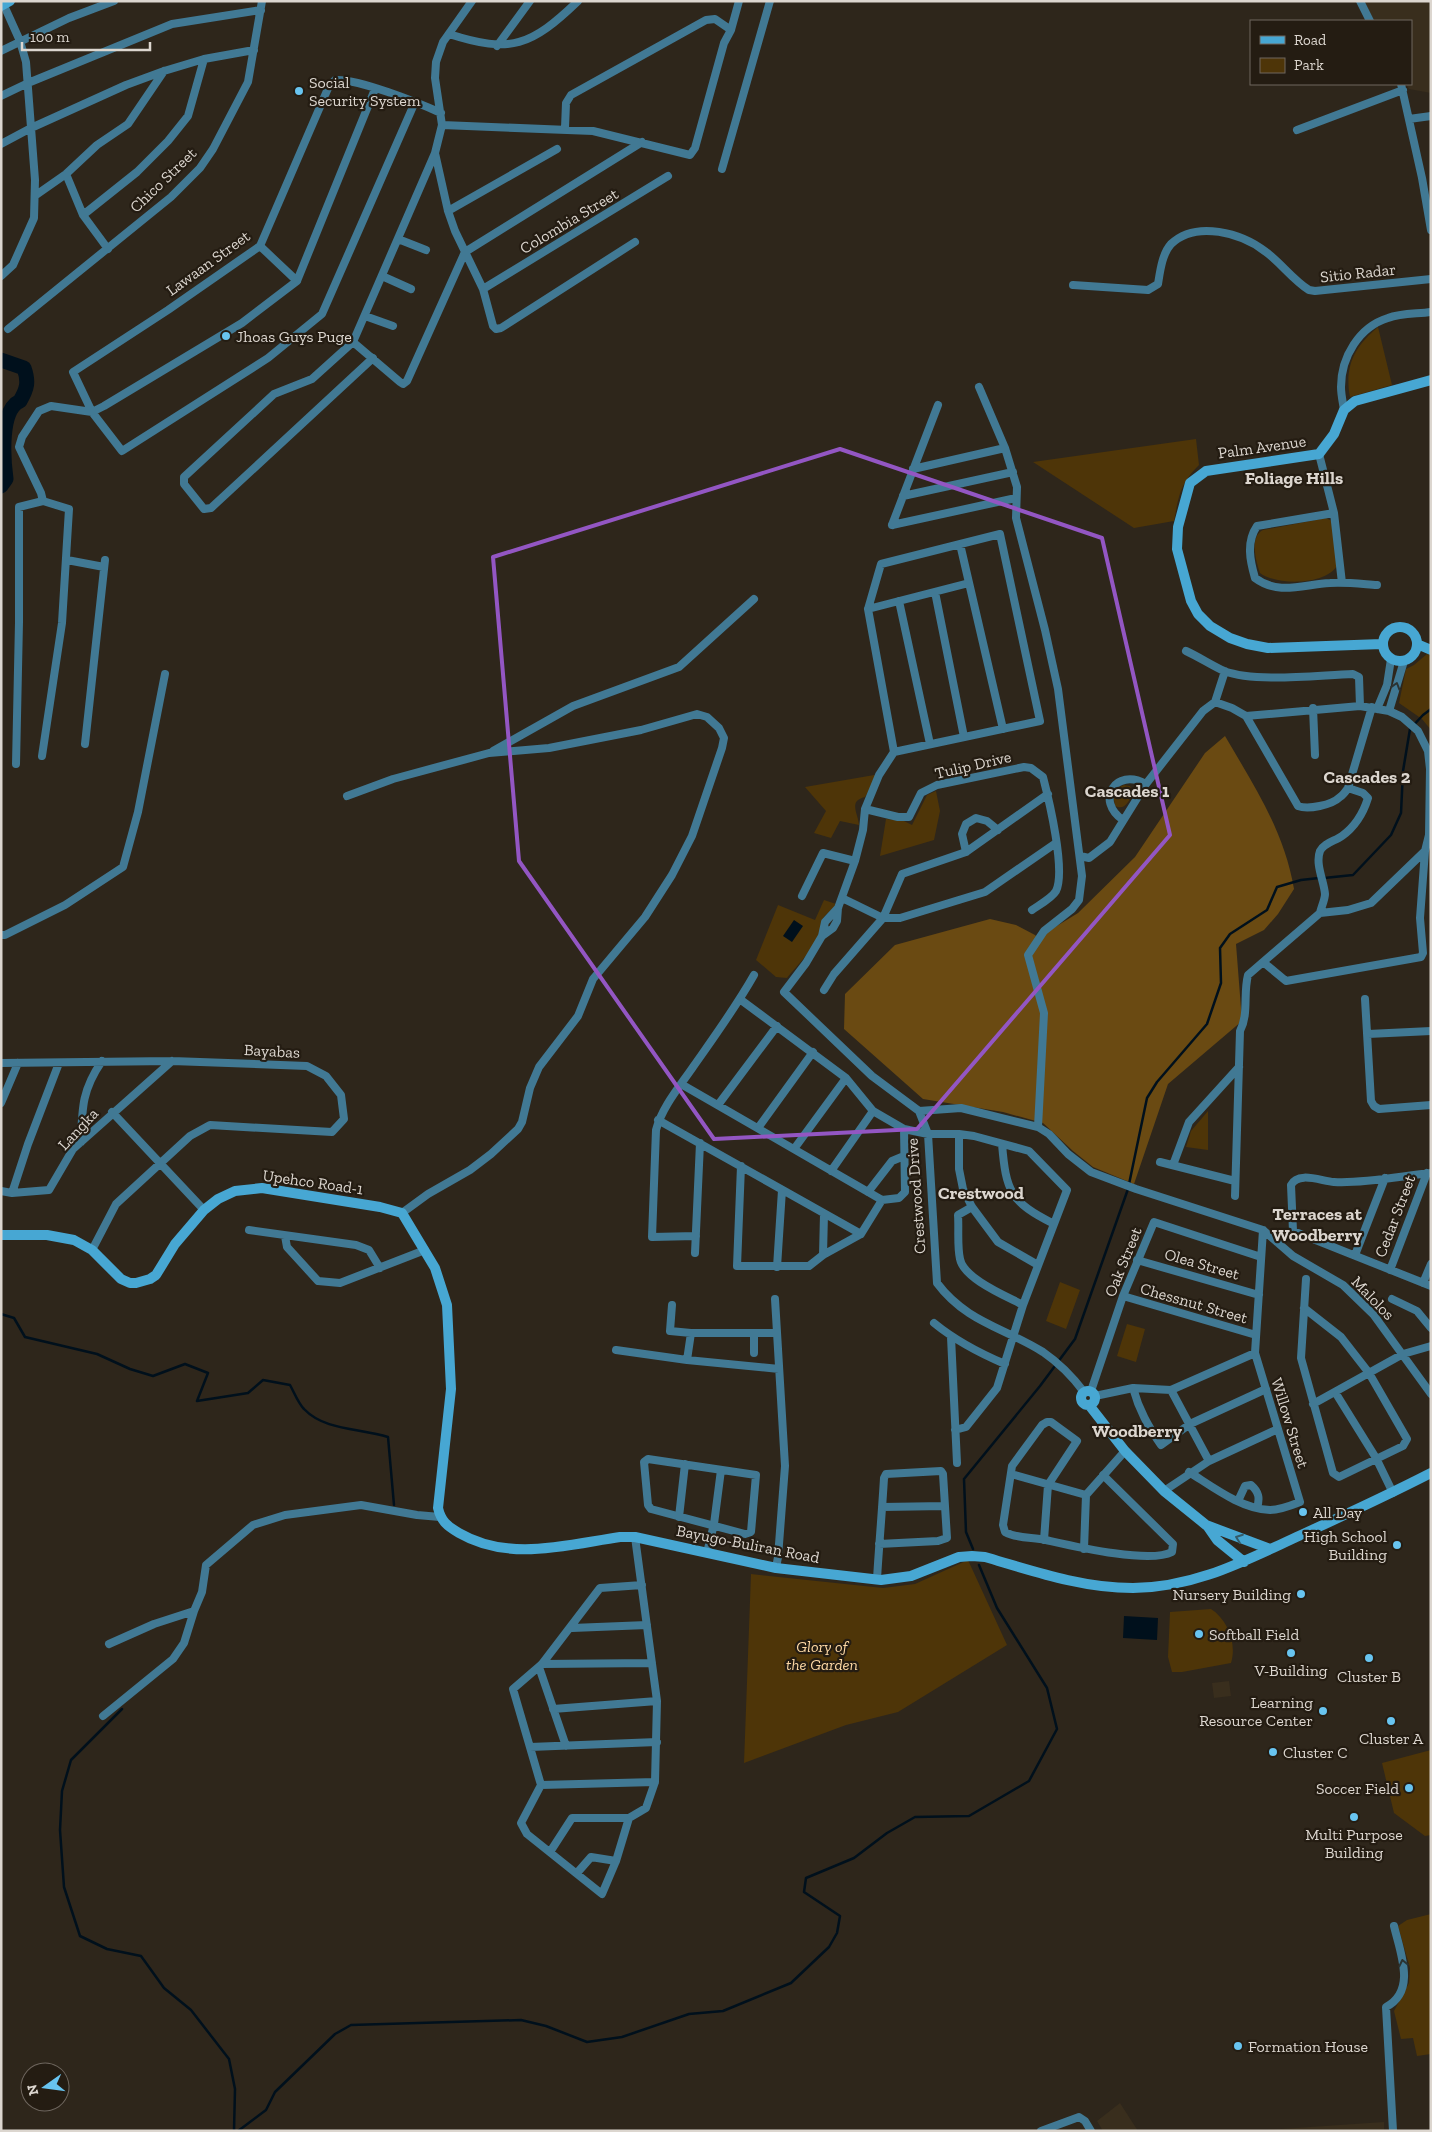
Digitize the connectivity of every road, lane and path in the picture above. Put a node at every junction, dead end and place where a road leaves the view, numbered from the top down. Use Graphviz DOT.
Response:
graph roads {
  1 [pos="114,1"];
  2 [pos="262,1"];
  3 [pos="472,1"];
  4 [pos="530,1"];
  5 [pos="578,1"];
  6 [pos="739,1"];
  7 [pos="770,1"];
  8 [pos="1360,1"];
  9 [pos="4,3"];
  10 [pos="260,10"];
  11 [pos="1370,20"];
  12 [pos="731,30"];
  13 [pos="449,34"];
  14 [pos="20,41"];
  15 [pos="497,46"];
  16 [pos="254,50"];
  17 [pos="1,51"];
  18 [pos="204,59"];
  19 [pos="164,71"];
  20 [pos="28,83"];
  21 [pos="1402,87"];
  22 [pos="375,89"];
  23 [pos="1,96"];
  24 [pos="415,102"];
  25 [pos="441,113"];
  26 [pos="1431,116"];
  27 [pos="1410,119"];
  28 [pos="442,125"];
  29 [pos="31,128"];
  30 [pos="564,128"];
  31 [pos="1298,130"];
  32 [pos="642,142"];
  33 [pos="1,144"];
  34 [pos="557,149"];
  35 [pos="435,154"];
  36 [pos="722,168"];
  37 [pos="66,174"];
  38 [pos="668,176"];
  39 [pos="36,195"];
  40 [pos="448,211"];
  41 [pos="83,215"];
  42 [pos="1431,230"];
  43 [pos="398,239"];
  44 [pos="635,242"];
  45 [pos="260,246"];
  46 [pos="108,249"];
  47 [pos="426,250"];
  48 [pos="465,252"];
  49 [pos="1,276"];
  50 [pos="382,276"];
  51 [pos="1431,280"];
  52 [pos="297,281"];
  53 [pos="1073,285"];
  54 [pos="411,288"];
  55 [pos="483,289"];
  56 [pos="1431,312"];
  57 [pos="365,316"];
  58 [pos="393,326"];
  59 [pos="8,328"];
  60 [pos="354,342"];
  61 [pos="373,358"];
  62 [pos="1431,380"];
  63 [pos="979,388"];
  64 [pos="938,405"];
  65 [pos="1344,410"];
  66 [pos="92,412"];
  67 [pos="1005,448"];
  68 [pos="1319,454"];
  69 [pos="913,469"];
  70 [pos="1013,472"];
  71 [pos="903,496"];
  72 [pos="1016,498"];
  73 [pos="43,501"];
  74 [pos="1334,513"];
  75 [pos="960,544"];
  76 [pos="67,560"];
  77 [pos="969,583"];
  78 [pos="1342,583"];
  79 [pos="1377,585"];
  80 [pos="935,592"];
  81 [pos="754,599"];
  82 [pos="899,601"];
  83 [pos="868,609"];
  84 [pos="1382,644"];
  85 [pos="1417,644"];
  86 [pos="1431,650"];
  87 [pos="1186,651"];
  88 [pos="1391,659"];
  89 [pos="1404,662"];
  90 [pos="1226,671"];
  91 [pos="165,674"];
  92 [pos="1215,702"];
  93 [pos="1360,706"];
  94 [pos="1313,708"];
  95 [pos="1374,708"];
  96 [pos="1389,711"];
  97 [pos="1246,716"];
  98 [pos="1003,729"];
  99 [pos="964,737"];
  100 [pos="85,744"];
  101 [pos="930,744"];
  102 [pos="894,752"];
  103 [pos="489,753"];
  104 [pos="42,756"];
  105 [pos="1315,756"];
  106 [pos="16,764"];
  107 [pos="1146,784"];
  108 [pos="1348,788"];
  109 [pos="1048,794"];
  110 [pos="347,796"];
  111 [pos="865,809"];
  112 [pos="1123,820"];
  113 [pos="998,830"];
  114 [pos="1056,843"];
  115 [pos="1425,851"];
  116 [pos="966,852"];
  117 [pos="1080,856"];
  118 [pos="855,862"];
  119 [pos="802,896"];
  120 [pos="842,898"];
  121 [pos="1032,910"];
  122 [pos="1320,913"];
  123 [pos="883,918"];
  124 [pos="1,935"];
  125 [pos="1263,962"];
  126 [pos="754,975"];
  127 [pos="824,990"];
  128 [pos="1365,999"];
  129 [pos="741,1000"];
  130 [pos="778,1026"];
  131 [pos="1431,1031"];
  132 [pos="1368,1034"];
  133 [pos="813,1052"];
  134 [pos="172,1061"];
  135 [pos="102,1062"];
  136 [pos="1,1063"];
  137 [pos="18,1063"];
  138 [pos="59,1063"];
  139 [pos="1239,1067"];
  140 [pos="846,1078"];
  141 [pos="681,1084"];
  142 [pos="1,1103"];
  143 [pos="718,1105"];
  144 [pos="1431,1105"];
  145 [pos="873,1111"];
  146 [pos="919,1111"];
  147 [pos="112,1112"];
  148 [pos="658,1120"];
  149 [pos="1038,1127"];
  150 [pos="758,1128"];
  151 [pos="904,1129"];
  152 [pos="928,1134"];
  153 [pos="959,1134"];
  154 [pos="81,1142"];
  155 [pos="700,1143"];
  156 [pos="1002,1144"];
  157 [pos="794,1150"];
  158 [pos="904,1156"];
  159 [pos="1160,1162"];
  160 [pos="160,1163"];
  161 [pos="1173,1165"];
  162 [pos="741,1166"];
  163 [pos="831,1171"];
  164 [pos="1429,1173"];
  165 [pos="1385,1178"];
  166 [pos="1235,1181"];
  167 [pos="782,1190"];
  168 [pos="1,1191"];
  169 [pos="868,1192"];
  170 [pos="12,1193"];
  171 [pos="1235,1196"];
  172 [pos="882,1200"];
  173 [pos="972,1207"];
  174 [pos="204,1210"];
  175 [pos="402,1213"];
  176 [pos="824,1214"];
  177 [pos="1054,1224"];
  178 [pos="249,1230"];
  179 [pos="1263,1230"];
  180 [pos="1293,1231"];
  181 [pos="860,1234"];
  182 [pos="1,1235"];
  183 [pos="285,1236"];
  184 [pos="696,1236"];
  185 [pos="1277,1242"];
  186 [pos="92,1250"];
  187 [pos="425,1250"];
  188 [pos="695,1253"];
  189 [pos="823,1255"];
  190 [pos="1355,1256"];
  191 [pos="1261,1257"];
  192 [pos="1137,1260"];
  193 [pos="1431,1264"];
  194 [pos="1038,1265"];
  195 [pos="777,1267"];
  196 [pos="380,1268"];
  197 [pos="1390,1270"];
  198 [pos="1306,1279"];
  199 [pos="1427,1285"];
  200 [pos="1259,1295"];
  201 [pos="1123,1296"];
  202 [pos="775,1299"];
  203 [pos="1392,1299"];
  204 [pos="672,1305"];
  205 [pos="1023,1305"];
  206 [pos="1304,1308"];
  207 [pos="934,1323"];
  208 [pos="1431,1328"];
  209 [pos="691,1333"];
  210 [pos="754,1333"];
  211 [pos="777,1333"];
  212 [pos="1256,1335"];
  213 [pos="1012,1336"];
  214 [pos="951,1337"];
  215 [pos="1431,1346"];
  216 [pos="616,1350"];
  217 [pos="754,1353"];
  218 [pos="1255,1353"];
  219 [pos="1404,1354"];
  220 [pos="687,1360"];
  221 [pos="1005,1364"];
  222 [pos="779,1369"];
  223 [pos="1369,1373"];
  224 [pos="1133,1388"];
  225 [pos="1266,1389"];
  226 [pos="1171,1390"];
  227 [pos="1335,1392"];
  228 [pos="1431,1394"];
  229 [pos="1090,1396"];
  230 [pos="1313,1404"];
  231 [pos="1190,1424"];
  232 [pos="1278,1429"];
  233 [pos="955,1430"];
  234 [pos="1125,1451"];
  235 [pos="1376,1458"];
  236 [pos="1209,1461"];
  237 [pos="957,1463"];
  238 [pos="685,1464"];
  239 [pos="721,1470"];
  240 [pos="1190,1472"];
  241 [pos="1431,1473"];
  242 [pos="1010,1474"];
  243 [pos="1104,1475"];
  244 [pos="1048,1485"];
  245 [pos="1164,1491"];
  246 [pos="1393,1493"];
  247 [pos="1086,1495"];
  248 [pos="1238,1501"];
  249 [pos="945,1506"];
  250 [pos="882,1507"];
  251 [pos="1257,1508"];
  252 [pos="440,1517"];
  253 [pos="679,1517"];
  254 [pos="713,1526"];
  255 [pos="1208,1527"];
  256 [pos="635,1538"];
  257 [pos="1044,1540"];
  258 [pos="879,1544"];
  259 [pos="1084,1549"];
  260 [pos="1270,1549"];
  261 [pos="707,1552"];
  262 [pos="1244,1562"];
  263 [pos="776,1568"];
  264 [pos="877,1580"];
  265 [pos="642,1585"];
  266 [pos="194,1611"];
  267 [pos="647,1625"];
  268 [pos="572,1628"];
  269 [pos="109,1644"];
  270 [pos="652,1663"];
  271 [pos="541,1666"];
  272 [pos="657,1701"];
  273 [pos="553,1708"];
  274 [pos="103,1716"];
  275 [pos="657,1742"];
  276 [pos="566,1746"];
  277 [pos="530,1747"];
  278 [pos="655,1782"];
  279 [pos="541,1786"];
  280 [pos="629,1818"];
  281 [pos="550,1852"];
  282 [pos="616,1861"];
  283 [pos="577,1873"];
  284 [pos="1394,1926"];
  285 [pos="1041,2131"];
  286 [pos="1090,2131"];
  287 [pos="1393,2131"];
  1 -- 14 [label="street"];
  2 -- 10 [label="street, Chico Street"];
  3 -- 13 [label="street"];
  4 -- 15 [label="street"];
  5 -- 15 [label="street"];
  6 -- 12 [label="street"];
  7 -- 36 [label="street"];
  8 -- 11 [label="street"];
  9 -- 14 [label="street"];
  10 -- 16 [label="street, Chico Street"];
  10 -- 20 [label="street"];
  12 -- 30 [label="street"];
  12 -- 32 [label="street"];
  13 -- 15 [label="street"];
  13 -- 25 [label="street"];
  14 -- 17 [label="street"];
  14 -- 20 [label="street"];
  16 -- 18 [label="street"];
  16 -- 46 [label="street, Chico Street"];
  18 -- 19 [label="street"];
  18 -- 41 [label="street"];
  19 -- 29 [label="street"];
  19 -- 37 [label="street"];
  20 -- 23 [label="street"];
  20 -- 29 [label="street"];
  21 -- 27 [label="street"];
  21 -- 31 [label="street"];
  22 -- 24 [label="street"];
  22 -- 45 [label="street, Lawaan Street"];
  22 -- 52 [label="street"];
  24 -- 25 [label="street"];
  24 -- 66 [label="street"];
  25 -- 28 [label="street"];
  26 -- 27 [label="street"];
  27 -- 42 [label="street"];
  28 -- 30 [label="street"];
  28 -- 35 [label="street"];
  29 -- 33 [label="street"];
  29 -- 39 [label="street"];
  30 -- 32 [label="street"];
  32 -- 48 [label="street"];
  34 -- 40 [label="street"];
  35 -- 40 [label="street"];
  35 -- 43 [label="street"];
  37 -- 39 [label="street"];
  37 -- 41 [label="street"];
  38 -- 55 [label="street, Colombia Street"];
  39 -- 49 [label="street"];
  40 -- 48 [label="street"];
  41 -- 46 [label="street"];
  43 -- 47 [label="street"];
  43 -- 50 [label="street"];
  44 -- 55 [label="street"];
  45 -- 52 [label="street"];
  45 -- 66 [label="street, Lawaan Street"];
  46 -- 59 [label="street, Chico Street"];
  48 -- 55 [label="street"];
  48 -- 61 [label="street"];
  50 -- 54 [label="street"];
  50 -- 57 [label="street"];
  51 -- 53 [label="street, Sitio Radar"];
  52 -- 66 [label="street"];
  56 -- 65 [label="street"];
  57 -- 58 [label="street"];
  57 -- 60 [label="street"];
  60 -- 61 [label="street"];
  60 -- 61 [label="street"];
  62 -- 65 [label="street"];
  63 -- 67 [label="street"];
  64 -- 69 [label="street"];
  65 -- 68 [label="street, Palm Avenue"];
  66 -- 73 [label="street"];
  67 -- 69 [label="street"];
  67 -- 70 [label="street"];
  68 -- 74 [label="street"];
  68 -- 84 [label="street, Palm Avenue"];
  69 -- 71 [label="street"];
  70 -- 71 [label="street"];
  70 -- 72 [label="street"];
  71 -- 72 [label="street"];
  72 -- 117 [label="street"];
  73 -- 76 [label="street"];
  73 -- 106 [label="street"];
  74 -- 78 [label="street"];
  74 -- 78 [label="street"];
  75 -- 77 [label="street"];
  75 -- 83 [label="street"];
  75 -- 98 [label="street"];
  76 -- 100 [label="street"];
  76 -- 104 [label="street"];
  77 -- 80 [label="street"];
  77 -- 98 [label="street"];
  78 -- 79 [label="street"];
  80 -- 82 [label="street"];
  80 -- 99 [label="street"];
  81 -- 103 [label="street"];
  82 -- 83 [label="street"];
  82 -- 101 [label="street"];
  83 -- 102 [label="street"];
  84 -- 85 [label="street"];
  84 -- 88 [label="street"];
  85 -- 86 [label="street"];
  85 -- 89 [label="street"];
  87 -- 90 [label="street"];
  88 -- 89 [label="street"];
  88 -- 95 [label="street"];
  96 -- 89 [label="street, one-way"];
  90 -- 92 [label="street"];
  90 -- 93 [label="street"];
  91 -- 124 [label="street"];
  92 -- 97 [label="street"];
  92 -- 107 [label="street"];
  93 -- 94 [label="street"];
  93 -- 95 [label="street"];
  94 -- 97 [label="street"];
  94 -- 105 [label="street"];
  95 -- 96 [label="street"];
  95 -- 108 [label="street"];
  96 -- 115 [label="street"];
  97 -- 108 [label="street"];
  98 -- 99 [label="street"];
  99 -- 101 [label="street"];
  101 -- 102 [label="street"];
  102 -- 111 [label="street"];
  103 -- 110 [label="street"];
  103 -- 175 [label="street"];
  107 -- 112 [label="street"];
  107 -- 112 [label="street"];
  108 -- 122 [label="street"];
  109 -- 111 [label="street, Tulip Drive"];
  109 -- 113 [label="street"];
  109 -- 114 [label="street, Tulip Drive"];
  111 -- 118 [label="street"];
  112 -- 117 [label="street"];
  113 -- 116 [label="street"];
  113 -- 116 [label="street"];
  114 -- 121 [label="street, Tulip Drive"];
  114 -- 123 [label="street"];
  115 -- 122 [label="street"];
  115 -- 125 [label="street"];
  116 -- 123 [label="street"];
  117 -- 149 [label="street"];
  118 -- 119 [label="street"];
  118 -- 120 [label="street"];
  120 -- 123 [label="street"];
  120 -- 146 [label="street"];
  122 -- 125 [label="street"];
  123 -- 127 [label="street"];
  125 -- 139 [label="street"];
  126 -- 129 [label="street"];
  128 -- 132 [label="street"];
  129 -- 130 [label="street"];
  129 -- 141 [label="street"];
  130 -- 133 [label="street"];
  130 -- 143 [label="street"];
  131 -- 132 [label="street"];
  132 -- 144 [label="street"];
  133 -- 140 [label="street"];
  133 -- 150 [label="street"];
  134 -- 135 [label="street, Bayabas"];
  134 -- 147 [label="street, Langka"];
  134 -- 160 [label="street, Bayabas"];
  135 -- 138 [label="street, Bayabas"];
  135 -- 154 [label="street"];
  136 -- 137 [label="street, Bayabas"];
  137 -- 138 [label="street, Bayabas"];
  137 -- 142 [label="street"];
  138 -- 170 [label="street"];
  139 -- 161 [label="street"];
  139 -- 166 [label="street"];
  140 -- 145 [label="street"];
  140 -- 157 [label="street"];
  141 -- 143 [label="street"];
  141 -- 148 [label="street"];
  143 -- 150 [label="street"];
  145 -- 151 [label="street"];
  145 -- 163 [label="street"];
  146 -- 149 [label="street"];
  146 -- 152 [label="street, Crestwood Drive"];
  147 -- 154 [label="street, Langka"];
  147 -- 160 [label="street"];
  148 -- 155 [label="street"];
  148 -- 184 [label="street"];
  149 -- 179 [label="street"];
  150 -- 157 [label="street"];
  151 -- 152 [label="street"];
  151 -- 158 [label="street"];
  152 -- 153 [label="street"];
  152 -- 213 [label="street, Crestwood Drive"];
  153 -- 156 [label="street"];
  153 -- 173 [label="street"];
  154 -- 170 [label="street, Langka"];
  155 -- 162 [label="street"];
  155 -- 184 [label="street"];
  156 -- 177 [label="street"];
  156 -- 177 [label="street"];
  157 -- 163 [label="street"];
  158 -- 169 [label="street"];
  158 -- 172 [label="street"];
  159 -- 161 [label="street"];
  160 -- 174 [label="street"];
  160 -- 186 [label="street, Bayabas"];
  161 -- 166 [label="street"];
  162 -- 167 [label="street"];
  162 -- 195 [label="street"];
  163 -- 169 [label="street"];
  164 -- 165 [label="street"];
  164 -- 197 [label="street, Cedar Street"];
  165 -- 180 [label="street"];
  165 -- 190 [label="street"];
  166 -- 171 [label="street"];
  167 -- 176 [label="street"];
  167 -- 195 [label="street"];
  168 -- 170 [label="street, Langka"];
  169 -- 172 [label="street"];
  172 -- 181 [label="street"];
  173 -- 194 [label="street"];
  173 -- 205 [label="street"];
  174 -- 175 [label="street, Upehco Road-1"];
  174 -- 186 [label="street, Upehco Road-1"];
  175 -- 187 [label="street"];
  176 -- 181 [label="street"];
  176 -- 189 [label="street"];
  177 -- 194 [label="street"];
  178 -- 183 [label="street"];
  179 -- 185 [label="street, Malolos"];
  179 -- 191 [label="street, Willow Street"];
  180 -- 185 [label="street"];
  180 -- 190 [label="street"];
  181 -- 189 [label="street"];
  182 -- 186 [label="street, Upehco Road-1"];
  183 -- 196 [label="street"];
  183 -- 196 [label="street"];
  184 -- 188 [label="street"];
  185 -- 219 [label="street, Malolos"];
  187 -- 196 [label="street"];
  187 -- 252 [label="street"];
  189 -- 195 [label="street"];
  190 -- 197 [label="street"];
  191 -- 192 [label="street, Oak Street"];
  191 -- 200 [label="street, Willow Street"];
  192 -- 200 [label="street, Olea Street"];
  192 -- 201 [label="street, Oak Street"];
  193 -- 199 [label="street"];
  194 -- 205 [label="street"];
  197 -- 199 [label="street"];
  198 -- 206 [label="street"];
  200 -- 212 [label="street, Willow Street"];
  201 -- 212 [label="street, Chessnut Street"];
  201 -- 229 [label="street, Oak Street"];
  202 -- 211 [label="street"];
  203 -- 208 [label="street"];
  204 -- 209 [label="street"];
  205 -- 213 [label="street"];
  206 -- 223 [label="street"];
  206 -- 230 [label="street"];
  207 -- 214 [label="street"];
  209 -- 210 [label="street"];
  209 -- 220 [label="street"];
  210 -- 211 [label="street"];
  210 -- 217 [label="street"];
  211 -- 222 [label="street"];
  212 -- 218 [label="street, Willow Street"];
  213 -- 221 [label="street"];
  213 -- 229 [label="street, Crestwood Drive"];
  214 -- 221 [label="street"];
  214 -- 233 [label="street"];
  215 -- 219 [label="street"];
  216 -- 220 [label="street"];
  218 -- 225 [label="street, Willow Street"];
  218 -- 226 [label="street"];
  219 -- 223 [label="street"];
  219 -- 228 [label="street, Malolos"];
  220 -- 222 [label="street"];
  221 -- 233 [label="street"];
  222 -- 263 [label="street"];
  223 -- 227 [label="street"];
  223 -- 235 [label="street"];
  224 -- 226 [label="street"];
  224 -- 229 [label="street"];
  224 -- 231 [label="street"];
  225 -- 231 [label="street"];
  225 -- 232 [label="street, Willow Street"];
  226 -- 231 [label="street"];
  227 -- 230 [label="street"];
  227 -- 235 [label="street"];
  229 -- 234 [label="street, Crestwood Drive"];
  230 -- 235 [label="street"];
  231 -- 236 [label="street"];
  232 -- 236 [label="street"];
  232 -- 251 [label="street, Willow Street"];
  233 -- 237 [label="street"];
  234 -- 243 [label="street"];
  234 -- 245 [label="street, Crestwood Drive"];
  235 -- 246 [label="street"];
  236 -- 240 [label="street"];
  238 -- 239 [label="street"];
  238 -- 253 [label="street"];
  238 -- 253 [label="street"];
  239 -- 254 [label="street"];
  239 -- 254 [label="street"];
  240 -- 245 [label="street"];
  240 -- 248 [label="street, Willow Street"];
  241 -- 246 [label="street, Bayugo-Buliran Road"];
  242 -- 244 [label="street"];
  242 -- 244 [label="street"];
  242 -- 257 [label="street"];
  243 -- 247 [label="street"];
  243 -- 259 [label="street"];
  244 -- 247 [label="street"];
  244 -- 257 [label="street"];
  245 -- 255 [label="street, Crestwood Drive"];
  246 -- 260 [label="street, Bayugo-Buliran Road"];
  247 -- 259 [label="street"];
  248 -- 251 [label="street, Willow Street"];
  248 -- 251 [label="street"];
  249 -- 250 [label="street"];
  249 -- 250 [label="street"];
  249 -- 258 [label="street"];
  250 -- 258 [label="street"];
  252 -- 256 [label="street, Bayugo-Buliran Road"];
  252 -- 266 [label="street"];
  253 -- 254 [label="street"];
  254 -- 261 [label="street"];
  260 -- 255 [label="street, Crestwood Drive, one-way"];
  255 -- 262 [label="street, Crestwood Drive"];
  256 -- 261 [label="street, Bayugo-Buliran Road"];
  256 -- 265 [label="street"];
  257 -- 259 [label="street"];
  258 -- 264 [label="street"];
  260 -- 262 [label="street, Bayugo-Buliran Road"];
  261 -- 263 [label="street, Bayugo-Buliran Road"];
  262 -- 264 [label="street, Bayugo-Buliran Road"];
  263 -- 264 [label="street, Bayugo-Buliran Road"];
  265 -- 267 [label="street"];
  265 -- 268 [label="street"];
  266 -- 269 [label="street"];
  266 -- 274 [label="street"];
  267 -- 268 [label="street"];
  267 -- 270 [label="street"];
  268 -- 271 [label="street"];
  270 -- 271 [label="street"];
  270 -- 272 [label="street"];
  271 -- 273 [label="street"];
  271 -- 277 [label="street"];
  272 -- 273 [label="street"];
  272 -- 275 [label="street"];
  273 -- 276 [label="street"];
  275 -- 276 [label="street"];
  275 -- 278 [label="street"];
  276 -- 277 [label="street"];
  277 -- 279 [label="street"];
  278 -- 279 [label="street"];
  278 -- 280 [label="street"];
  279 -- 281 [label="street"];
  280 -- 281 [label="street"];
  280 -- 282 [label="street"];
  281 -- 283 [label="street"];
  282 -- 283 [label="street"];
  282 -- 283 [label="street"];
  287 -- 284 [label="street, one-way"];
  285 -- 286 [label="street"];
}
